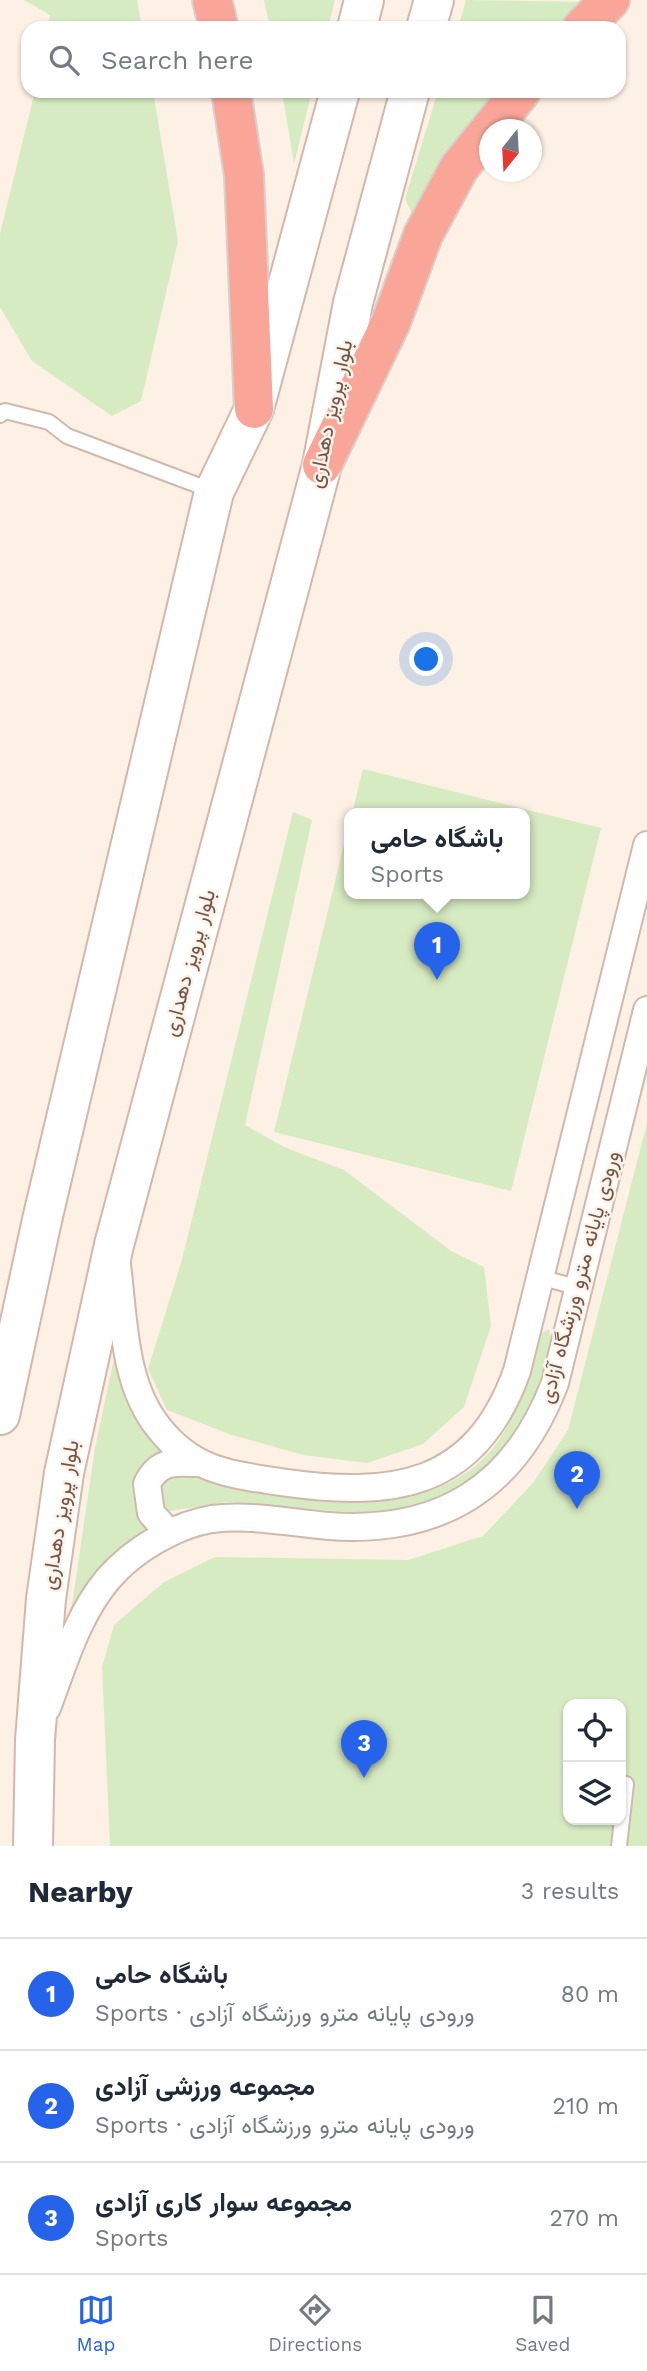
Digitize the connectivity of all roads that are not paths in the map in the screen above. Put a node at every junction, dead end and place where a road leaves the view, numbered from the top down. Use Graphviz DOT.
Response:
graph roads {
  1 [pos="212,0"];
  2 [pos="364,0"];
  3 [pos="434,0"];
  4 [pos="610,0"];
  5 [pos="217,21"];
  6 [pos="359,21"];
  7 [pos="428,21"];
  8 [pos="589,21"];
  9 [pos="231,98"];
  10 [pos="338,98"];
  11 [pos="408,98"];
  12 [pos="515,98"];
  13 [pos="254,409"];
  14 [pos="0,415"];
  15 [pos="321,464"];
  16 [pos="214,492"];
  17 [pos="647,845"];
  18 [pos="647,1010"];
  19 [pos="114,1245"];
  20 [pos="540,1277"];
  21 [pos="580,1288"];
  22 [pos="0,1415"];
  23 [pos="196,1463"];
  24 [pos="169,1533"];
  25 [pos="35,1740"];
  26 [pos="621,1825"];
  27 [pos="33,1846"];
  28 [pos="618,1846"];
  1 -- 5 [label="highway"];
  2 -- 6 [label="main road"];
  3 -- 7 [label="main road"];
  4 -- 8 [label="highway"];
  9 -- 13 [label="highway"];
  10 -- 13 [label="main road"];
  11 -- 15 [label="main road, بلوار پرویز دهداری"];
  12 -- 15 [label="highway"];
  13 -- 16 [label="main road"];
  14 -- 16 [label="lane"];
  15 -- 19 [label="main road, بلوار پرویز دهداری"];
  16 -- 22 [label="main road"];
  17 -- 20 [label="street"];
  18 -- 21 [label="street, ورودی پایانه مترو ورزشگاه آزادی"];
  19 -- 23 [label="street"];
  19 -- 25 [label="main road, بلوار پرویز دهداری"];
  20 -- 21 [label="lane"];
  20 -- 23 [label="street"];
  21 -- 24 [label="street, ورودی پایانه مترو ورزشگاه آزادی"];
  23 -- 24 [label="street"];
  24 -- 25 [label="street, ورودی پایانه مترو ورزشگاه آزادی"];
  25 -- 27 [label="main road, بلوار پرویز دهداری"];
  26 -- 28 [label="lane"];
}
